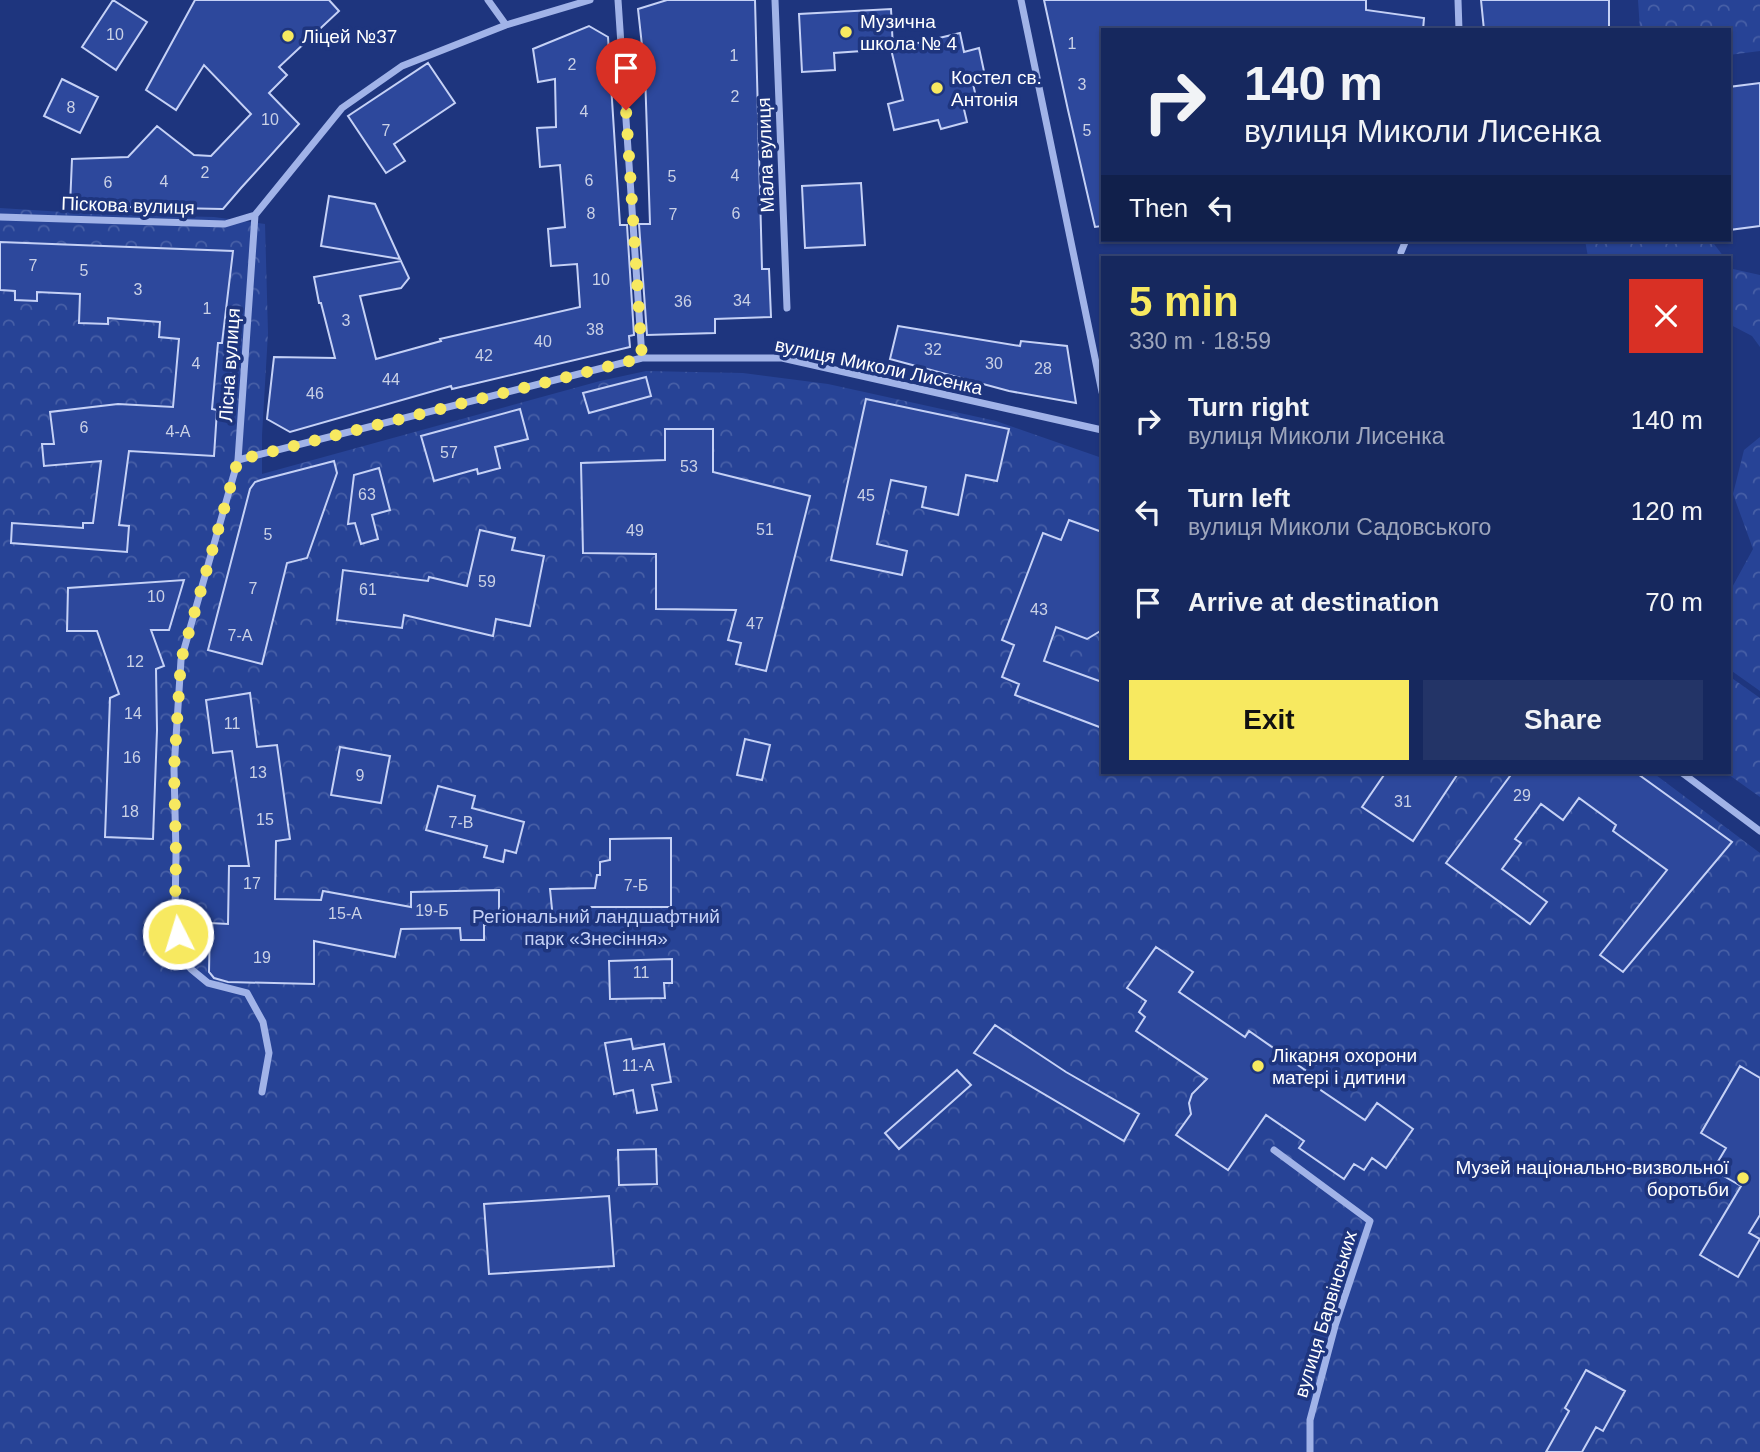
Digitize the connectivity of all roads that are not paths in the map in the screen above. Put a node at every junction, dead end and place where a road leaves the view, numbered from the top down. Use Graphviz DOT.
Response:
graph roads {
  1 [pos="488,0"];
  2 [pos="590,0"];
  3 [pos="618,0"];
  4 [pos="775,0"];
  5 [pos="1021,0"];
  6 [pos="1458,0"];
  7 [pos="506,25"];
  8 [pos="1459,28"];
  9 [pos="254,215"];
  10 [pos="0,217"];
  11 [pos="1405,242"];
  12 [pos="1401,252"];
  13 [pos="787,309"];
  14 [pos="642,358"];
  15 [pos="1101,387"];
  16 [pos="1101,430"];
  17 [pos="238,460"];
  18 [pos="1684,774"];
  19 [pos="1760,831"];
  20 [pos="262,1092"];
  21 [pos="1274,1150"];
  22 [pos="1310,1452"];
  1 -- 7 [label="street"];
  2 -- 7 [label="street"];
  3 -- 14 [label="street"];
  4 -- 13 [label="street, Мала вулиця"];
  5 -- 15 [label="street"];
  6 -- 8 [label="street"];
  7 -- 9 [label="street"];
  9 -- 10 [label="street, Піскова вулиця"];
  9 -- 17 [label="street, Лісна вулиця"];
  11 -- 12 [label="street"];
  14 -- 16 [label="street, вулиця Миколи Лисенка"];
  14 -- 17 [label="street, вулиця Миколи Лисенка"];
  17 -- 20 [label="street, Лісна вулиця"];
  18 -- 19 [label="street"];
  21 -- 22 [label="street, вулиця Барвінських"];
}
